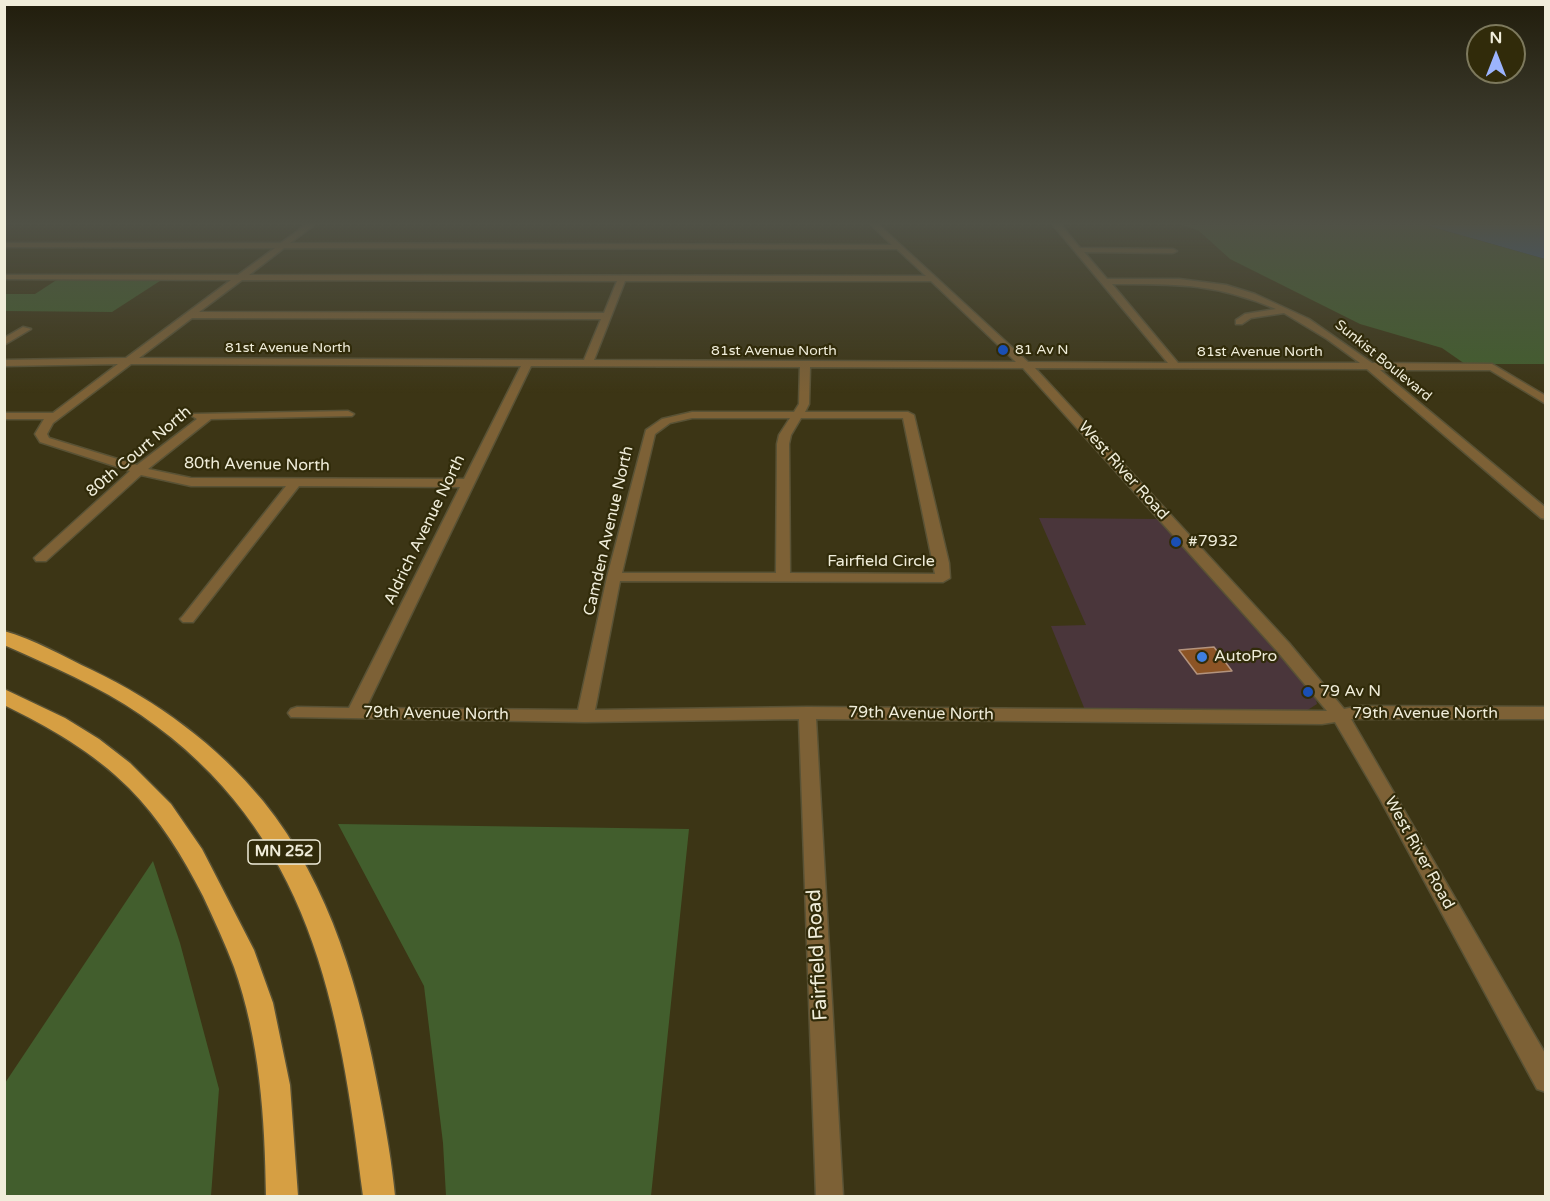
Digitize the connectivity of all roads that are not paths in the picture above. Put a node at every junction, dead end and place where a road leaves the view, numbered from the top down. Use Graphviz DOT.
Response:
graph roads {
  1 [pos="234,281"];
  2 [pos="621,281"];
  3 [pos="937,281"];
  4 [pos="1104,282"];
  5 [pos="1283,310"];
  6 [pos="189,315"];
  7 [pos="608,316"];
  8 [pos="1239,322"];
  9 [pos="26,329"];
  10 [pos="4,342"];
  11 [pos="4,361"];
  12 [pos="129,361"];
  13 [pos="527,363"];
  14 [pos="588,363"];
  15 [pos="805,364"];
  16 [pos="1026,365"];
  17 [pos="1176,366"];
  18 [pos="1370,366"];
  19 [pos="1545,401"];
  20 [pos="348,414"];
  21 [pos="797,415"];
  22 [pos="4,416"];
  23 [pos="57,416"];
  24 [pos="192,416"];
  25 [pos="208,416"];
  26 [pos="139,470"];
  27 [pos="295,483"];
  28 [pos="468,483"];
  29 [pos="1545,515"];
  30 [pos="41,558"];
  31 [pos="614,577"];
  32 [pos="783,578"];
  33 [pos="188,619"];
  34 [pos="4,637"];
  35 [pos="4,696"];
  36 [pos="297,713"];
  37 [pos="355,713"];
  38 [pos="807,713"];
  39 [pos="1545,713"];
  40 [pos="1340,715"];
  41 [pos="585,716"];
  42 [pos="1545,1080"];
  43 [pos="282,1197"];
  44 [pos="379,1197"];
  45 [pos="829,1197"];
  1 -- 6 [label="street"];
  2 -- 7 [label="street"];
  3 -- 16 [label="street, West River Road"];
  4 -- 5 [label="street, Sunkist Boulevard"];
  4 -- 17 [label="street"];
  5 -- 8 [label="street"];
  5 -- 18 [label="street, Sunkist Boulevard"];
  6 -- 7 [label="street"];
  6 -- 12 [label="street"];
  7 -- 14 [label="street"];
  9 -- 10 [label="street"];
  11 -- 12 [label="street, 81st Avenue North"];
  12 -- 13 [label="street, 81st Avenue North"];
  12 -- 23 [label="street"];
  13 -- 14 [label="street, 81st Avenue North"];
  13 -- 28 [label="street, Aldrich Avenue North"];
  14 -- 15 [label="street, 81st Avenue North"];
  15 -- 16 [label="street, 81st Avenue North"];
  15 -- 21 [label="street"];
  16 -- 17 [label="street, 81st Avenue North"];
  16 -- 40 [label="street, West River Road"];
  17 -- 18 [label="street, 81st Avenue North"];
  18 -- 19 [label="street, 81st Avenue North"];
  18 -- 29 [label="street, Sunkist Boulevard"];
  20 -- 25 [label="street, 80th Court North"];
  21 -- 31 [label="street, Camden Avenue North"];
  21 -- 32 [label="street"];
  21 -- 32 [label="street, Fairfield Circle"];
  22 -- 23 [label="street"];
  23 -- 26 [label="street, 80th Avenue North"];
  24 -- 25 [label="street"];
  25 -- 26 [label="street, 80th Court North"];
  26 -- 27 [label="street, 80th Avenue North"];
  26 -- 30 [label="street, 80th Court North"];
  27 -- 28 [label="street, 80th Avenue North"];
  27 -- 33 [label="street"];
  28 -- 37 [label="street, Aldrich Avenue North"];
  31 -- 32 [label="street, Fairfield Circle"];
  31 -- 41 [label="street, Camden Avenue North"];
  34 -- 44 [label="highway, MN 252"];
  35 -- 43 [label="highway"];
  36 -- 37 [label="street, 79th Avenue North"];
  37 -- 41 [label="street, 79th Avenue North"];
  38 -- 40 [label="street, 79th Avenue North"];
  38 -- 41 [label="street, 79th Avenue North"];
  38 -- 45 [label="street, Fairfield Road"];
  39 -- 40 [label="street, 79th Avenue North"];
  40 -- 42 [label="street, West River Road"];
}
